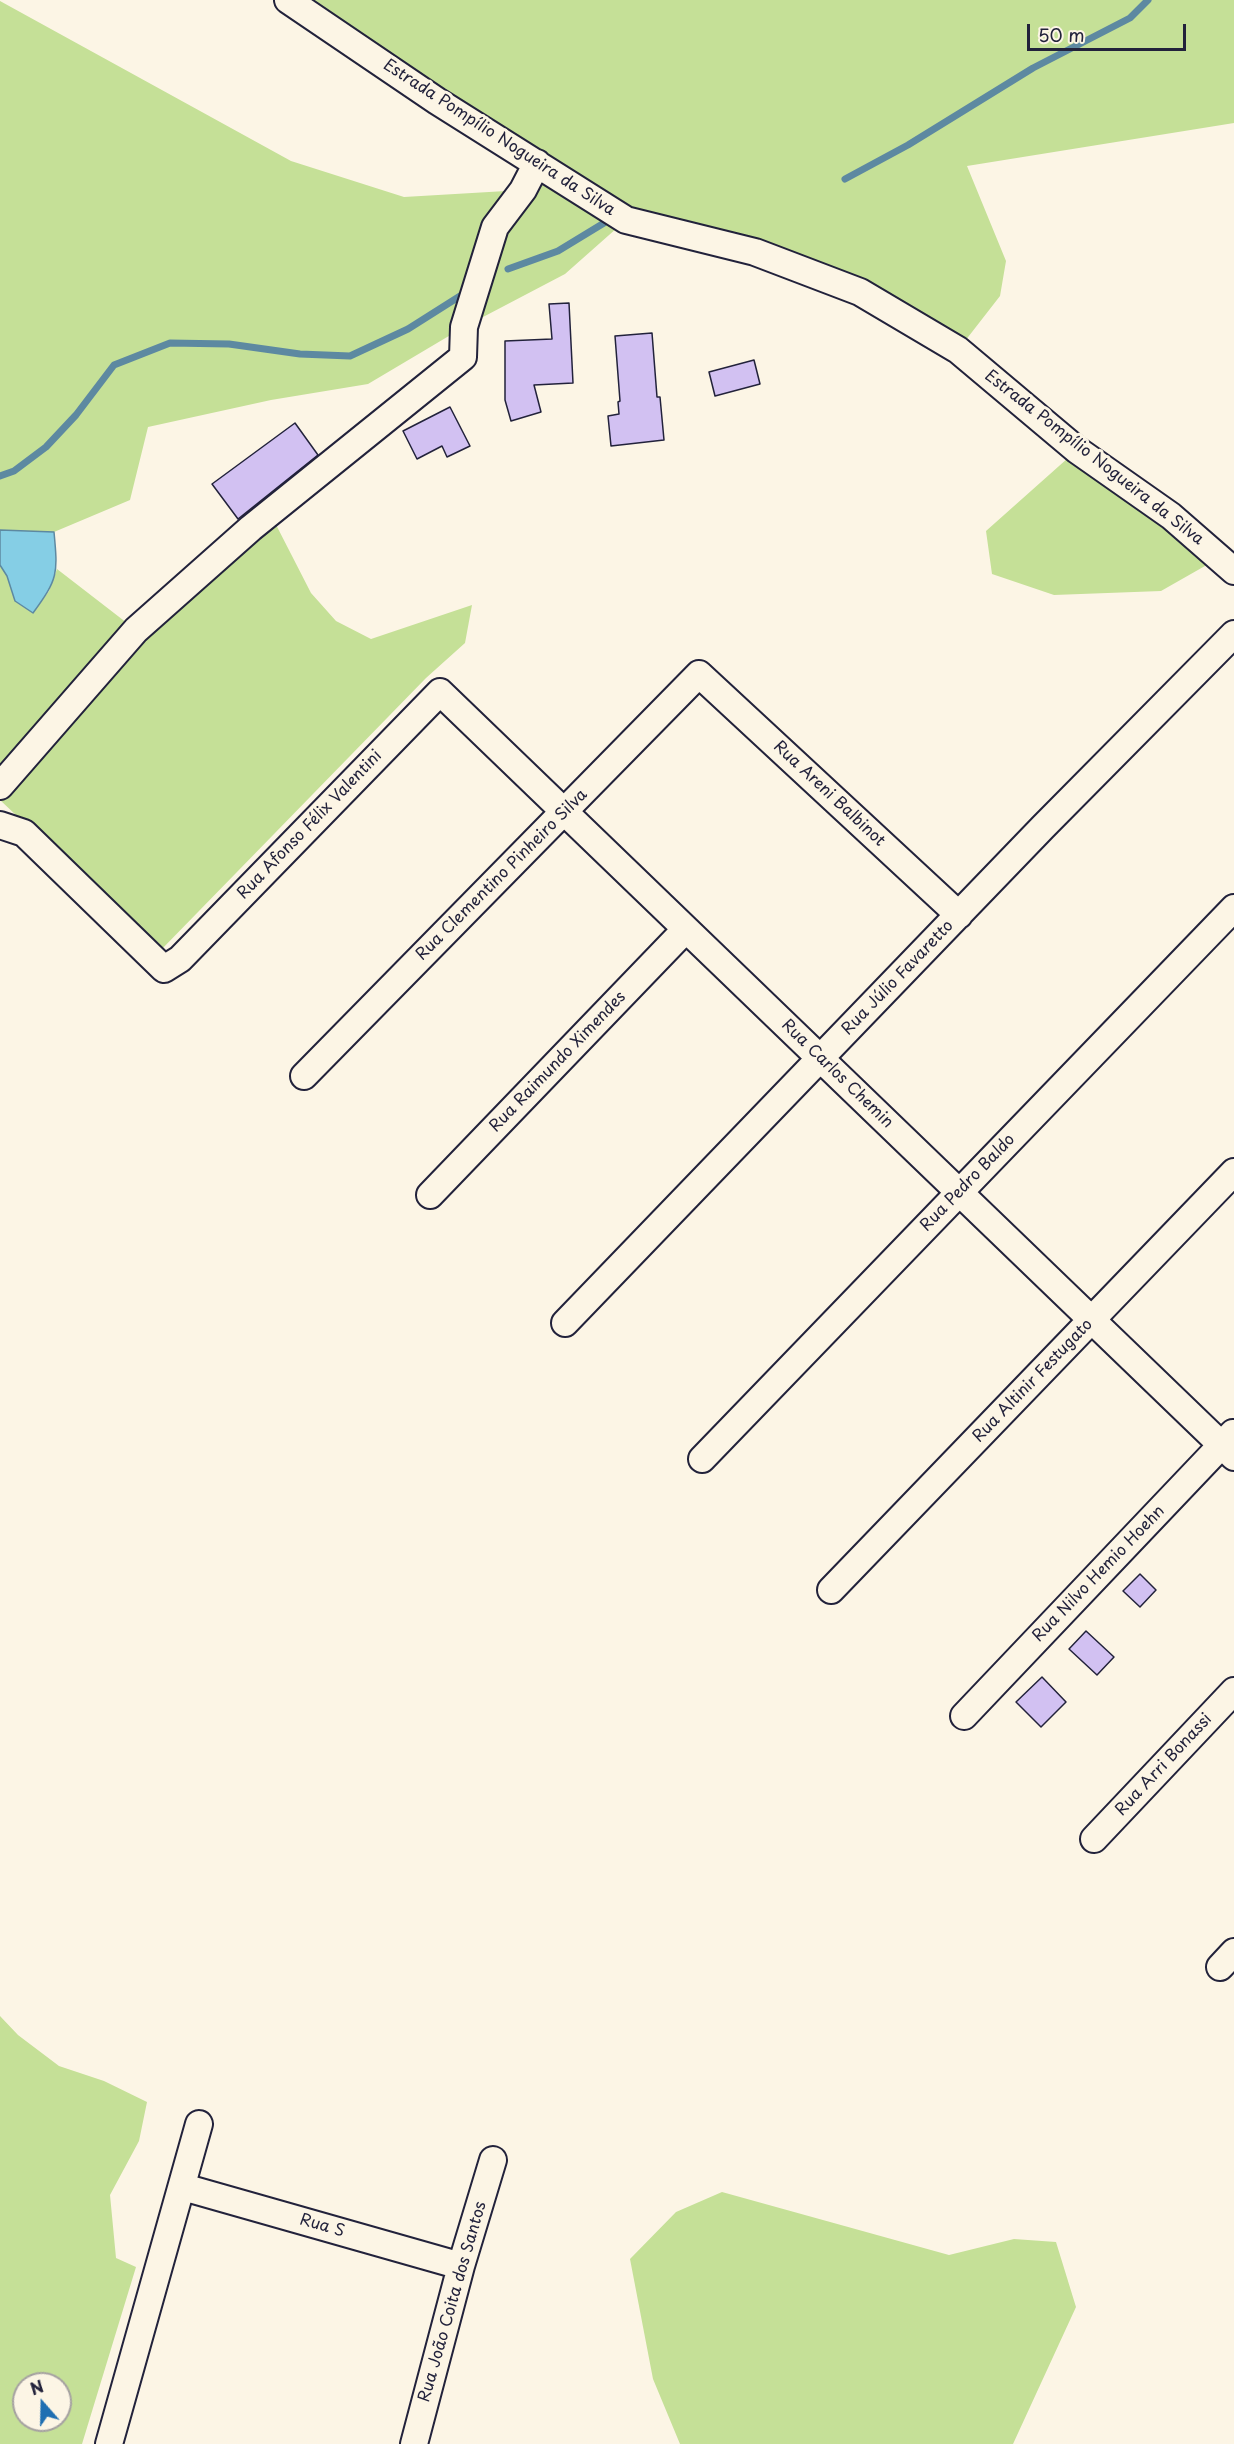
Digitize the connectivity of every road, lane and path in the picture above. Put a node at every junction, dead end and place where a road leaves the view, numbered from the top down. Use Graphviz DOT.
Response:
graph roads {
  1 [pos="288,0"];
  2 [pos="537,163"];
  3 [pos="1234,571"];
  4 [pos="1234,634"];
  5 [pos="699,674"];
  6 [pos="440,692"];
  7 [pos="0,786"];
  8 [pos="564,811"];
  9 [pos="0,825"];
  10 [pos="1234,908"];
  11 [pos="958,915"];
  12 [pos="686,929"];
  13 [pos="820,1058"];
  14 [pos="304,1076"];
  15 [pos="1234,1172"];
  16 [pos="960,1192"];
  17 [pos="430,1195"];
  18 [pos="1092,1320"];
  19 [pos="565,1323"];
  20 [pos="1230,1445"];
  21 [pos="702,1459"];
  22 [pos="831,1590"];
  23 [pos="1234,1691"];
  24 [pos="964,1716"];
  25 [pos="1094,1839"];
  26 [pos="199,2124"];
  27 [pos="493,2160"];
  28 [pos="183,2187"];
  29 [pos="460,2266"];
  30 [pos="109,2444"];
  31 [pos="414,2444"];
  1 -- 2 [label="street, Estrada Pompílio Nogueira da Silva"];
  2 -- 3 [label="street, Estrada Pompílio Nogueira da Silva"];
  2 -- 7 [label="street"];
  4 -- 11 [label="street, Rua Júlio Favaretto"];
  5 -- 8 [label="street, Rua Clementino Pinheiro Silva"];
  5 -- 11 [label="street, Rua Areni Balbinot"];
  6 -- 8 [label="street, Rua Carlos Chemin"];
  6 -- 9 [label="street, Rua Afonso Félix Valentini"];
  8 -- 12 [label="street, Rua Carlos Chemin"];
  8 -- 14 [label="street, Rua Clementino Pinheiro Silva"];
  10 -- 16 [label="street, Rua Pedro Baldo"];
  11 -- 13 [label="street, Rua Júlio Favaretto"];
  12 -- 13 [label="street, Rua Carlos Chemin"];
  12 -- 17 [label="street, Rua Raimundo Ximendes"];
  13 -- 16 [label="street, Rua Carlos Chemin"];
  13 -- 19 [label="street, Rua Júlio Favaretto"];
  15 -- 18 [label="street, Rua Altinir Festugato"];
  16 -- 18 [label="street, Rua Carlos Chemin"];
  16 -- 21 [label="street, Rua Pedro Baldo"];
  18 -- 20 [label="street, Rua Carlos Chemin"];
  18 -- 22 [label="street, Rua Altinir Festugato"];
  20 -- 24 [label="street, Rua Nilvo Hemio Hoehn"];
  23 -- 25 [label="street, Rua Arri Bonassi"];
  26 -- 28 [label="street"];
  27 -- 29 [label="street, Rua João Coita dos Santos"];
  28 -- 29 [label="street, Rua S"];
  28 -- 30 [label="street"];
  29 -- 31 [label="street, Rua João Coita dos Santos"];
}
